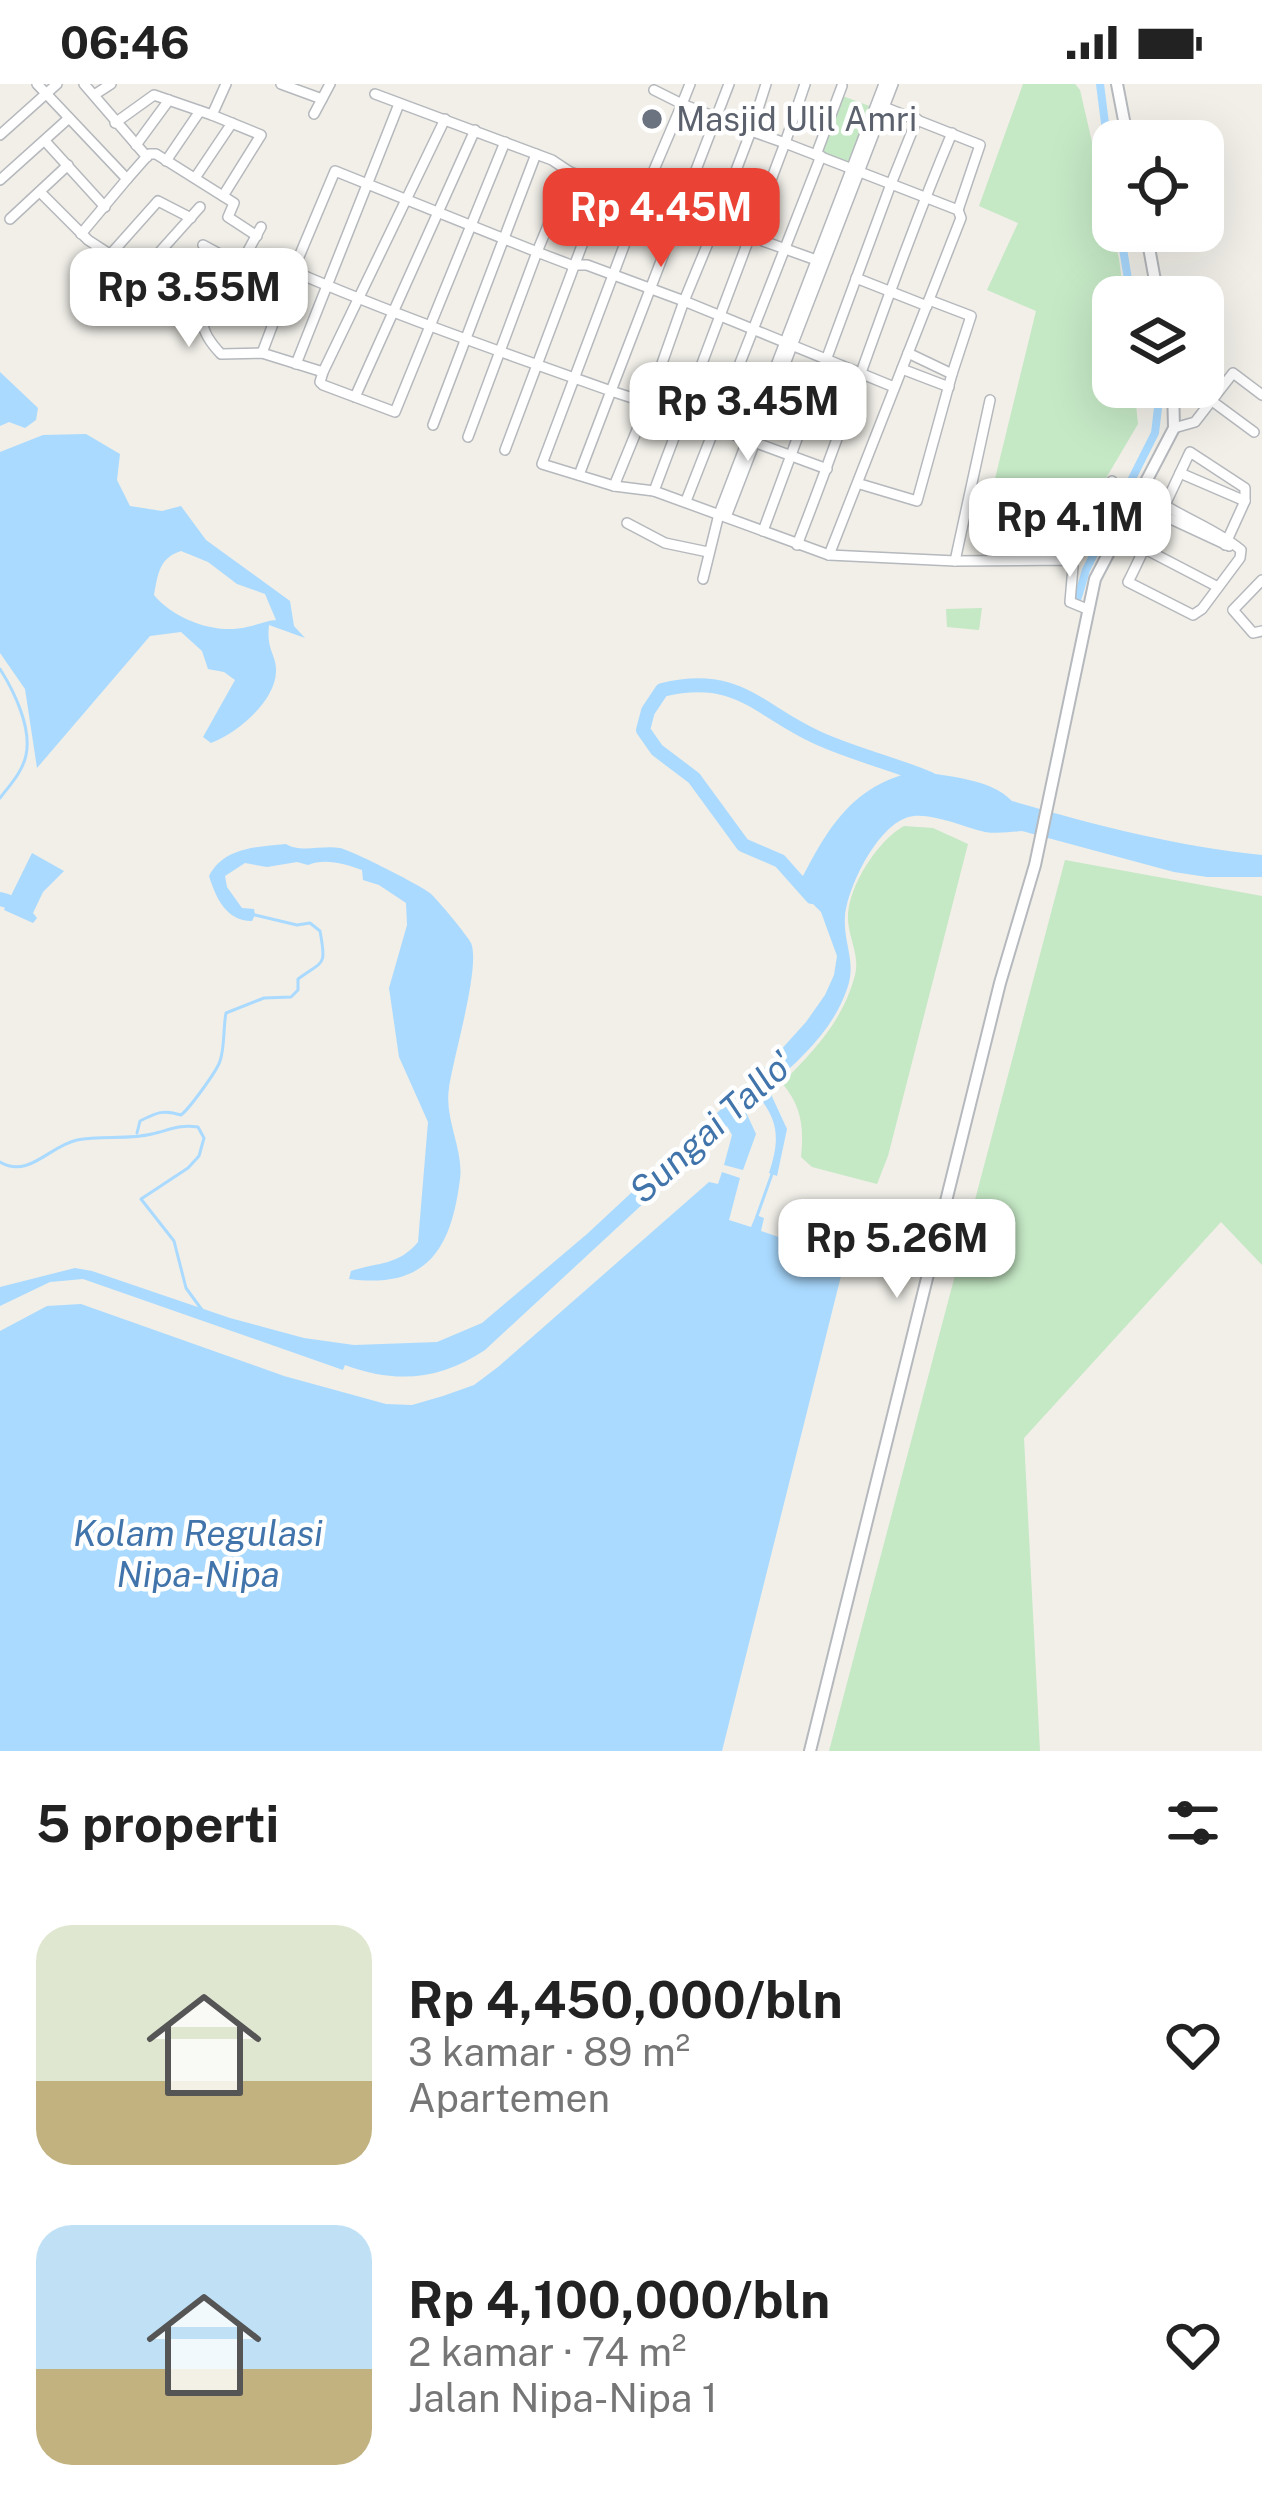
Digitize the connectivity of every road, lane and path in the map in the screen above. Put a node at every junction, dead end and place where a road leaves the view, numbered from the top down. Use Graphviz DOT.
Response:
graph roads {
  1 [pos="37,84"];
  2 [pos="57,84"];
  3 [pos="84,84"];
  4 [pos="111,84"];
  5 [pos="226,84"];
  6 [pos="281,84"];
  7 [pos="330,84"];
  8 [pos="690,84"];
  9 [pos="729,84"];
  10 [pos="766,84"];
  11 [pos="806,84"];
  12 [pos="889,84"];
  13 [pos="1117,84"];
  14 [pos="839,85"];
  15 [pos="654,90"];
  16 [pos="859,92"];
  17 [pos="46,94"];
  18 [pos="94,94"];
  19 [pos="375,94"];
  20 [pos="322,99"];
  21 [pos="170,100"];
  22 [pos="399,104"];
  23 [pos="682,104"];
  24 [pos="884,107"];
  25 [pos="200,111"];
  26 [pos="212,115"];
  27 [pos="314,115"];
  28 [pos="69,118"];
  29 [pos="445,119"];
  30 [pos="716,119"];
  31 [pos="917,119"];
  32 [pos="1124,120"];
  33 [pos="115,123"];
  34 [pos="232,123"];
  35 [pos="475,130"];
  36 [pos="751,131"];
  37 [pos="952,133"];
  38 [pos="0,135"];
  39 [pos="45,140"];
  40 [pos="505,142"];
  41 [pos="785,143"];
  42 [pos="136,145"];
  43 [pos="536,154"];
  44 [pos="819,156"];
  45 [pos="146,157"];
  46 [pos="166,161"];
  47 [pos="68,165"];
  48 [pos="856,170"];
  49 [pos="570,172"];
  50 [pos="195,178"];
  51 [pos="128,179"];
  52 [pos="0,181"];
  53 [pos="604,184"];
  54 [pos="891,184"];
  55 [pos="368,185"];
  56 [pos="41,193"];
  57 [pos="224,196"];
  58 [pos="925,197"];
  59 [pos="642,198"];
  60 [pos="407,202"];
  61 [pos="105,207"];
  62 [pos="200,207"];
  63 [pos="958,210"];
  64 [pos="681,213"];
  65 [pos="438,215"];
  66 [pos="191,218"];
  67 [pos="10,219"];
  68 [pos="715,224"];
  69 [pos="469,226"];
  70 [pos="81,234"];
  71 [pos="751,236"];
  72 [pos="503,240"];
  73 [pos="203,245"];
  74 [pos="785,250"];
  75 [pos="537,252"];
  76 [pos="109,256"];
  77 [pos="821,262"];
  78 [pos="571,265"];
  79 [pos="240,266"];
  80 [pos="147,270"];
  81 [pos="293,271"];
  82 [pos="614,275"];
  83 [pos="856,278"];
  84 [pos="326,285"];
  85 [pos="651,290"];
  86 [pos="220,291"];
  87 [pos="889,291"];
  88 [pos="361,299"];
  89 [pos="684,301"];
  90 [pos="928,303"];
  91 [pos="239,309"];
  92 [pos="394,313"];
  93 [pos="721,316"];
  94 [pos="428,325"];
  95 [pos="754,332"];
  96 [pos="466,339"];
  97 [pos="788,346"];
  98 [pos="500,351"];
  99 [pos="908,352"];
  100 [pos="262,353"];
  101 [pos="825,361"];
  102 [pos="296,364"];
  103 [pos="535,364"];
  104 [pos="902,370"];
  105 [pos="323,372"];
  106 [pos="952,374"];
  107 [pos="861,375"];
  108 [pos="574,378"];
  109 [pos="1224,385"];
  110 [pos="894,387"];
  111 [pos="949,387"];
  112 [pos="610,392"];
  113 [pos="1262,395"];
  114 [pos="355,397"];
  115 [pos="990,400"];
  116 [pos="648,403"];
  117 [pos="1174,408"];
  118 [pos="1206,408"];
  119 [pos="1221,408"];
  120 [pos="684,417"];
  121 [pos="433,424"];
  122 [pos="717,428"];
  123 [pos="1174,428"];
  124 [pos="1254,432"];
  125 [pos="467,436"];
  126 [pos="752,441"];
  127 [pos="505,450"];
  128 [pos="793,456"];
  129 [pos="827,469"];
  130 [pos="1180,473"];
  131 [pos="579,475"];
  132 [pos="1112,481"];
  133 [pos="860,484"];
  134 [pos="614,486"];
  135 [pos="654,490"];
  136 [pos="1141,493"];
  137 [pos="686,501"];
  138 [pos="1245,501"];
  139 [pos="1162,511"];
  140 [pos="722,516"];
  141 [pos="627,523"];
  142 [pos="763,531"];
  143 [pos="1229,543"];
  144 [pos="797,545"];
  145 [pos="1145,549"];
  146 [pos="708,552"];
  147 [pos="829,554"];
  148 [pos="955,561"];
  149 [pos="1072,563"];
  150 [pos="703,578"];
  151 [pos="1262,580"];
  152 [pos="1218,587"];
  153 [pos="1087,609"];
  154 [pos="1262,631"];
  155 [pos="810,1751"];
  1 -- 17 [label="street"];
  2 -- 17 [label="street"];
  3 -- 18 [label="street"];
  4 -- 18 [label="street"];
  5 -- 26 [label="street"];
  6 -- 20 [label="street"];
  7 -- 20 [label="street"];
  8 -- 23 [label="street"];
  9 -- 30 [label="street"];
  10 -- 36 [label="street"];
  11 -- 41 [label="street"];
  12 -- 24 [label="street"];
  12 -- 48 [label="street"];
  13 -- 32 [label="street"];
  14 -- 16 [label="street"];
  14 -- 44 [label="street"];
  15 -- 23 [label="street"];
  17 -- 28 [label="street"];
  17 -- 38 [label="street"];
  18 -- 33 [label="street"];
  19 -- 22 [label="street"];
  20 -- 27 [label="street"];
  21 -- 25 [label="street"];
  21 -- 33 [label="street"];
  21 -- 42 [label="street"];
  22 -- 29 [label="street"];
  22 -- 55 [label="street"];
  23 -- 30 [label="street"];
  23 -- 59 [label="street"];
  24 -- 31 [label="street"];
  24 -- 48 [label="street"];
  25 -- 26 [label="street"];
  25 -- 46 [label="street"];
  26 -- 34 [label="street"];
  28 -- 39 [label="street"];
  28 -- 51 [label="street"];
  29 -- 35 [label="street"];
  29 -- 60 [label="street"];
  30 -- 36 [label="street"];
  30 -- 64 [label="street"];
  31 -- 37 [label="street"];
  31 -- 54 [label="street"];
  33 -- 42 [label="street"];
  34 -- 50 [label="street"];
  34 -- 57 [label="street"];
  35 -- 40 [label="street"];
  35 -- 65 [label="street"];
  36 -- 41 [label="street"];
  36 -- 68 [label="street"];
  37 -- 58 [label="street"];
  37 -- 63 [label="street"];
  39 -- 47 [label="street"];
  39 -- 52 [label="street"];
  40 -- 43 [label="street"];
  40 -- 69 [label="street"];
  41 -- 44 [label="street"];
  41 -- 71 [label="street"];
  42 -- 45 [label="street"];
  43 -- 49 [label="street"];
  43 -- 72 [label="street"];
  44 -- 48 [label="street"];
  44 -- 74 [label="street"];
  45 -- 46 [label="street"];
  45 -- 51 [label="street"];
  46 -- 50 [label="street"];
  47 -- 56 [label="street"];
  47 -- 61 [label="street"];
  48 -- 54 [label="street"];
  48 -- 77 [label="street"];
  49 -- 53 [label="street"];
  49 -- 75 [label="street"];
  50 -- 57 [label="street"];
  51 -- 61 [label="street"];
  53 -- 59 [label="street"];
  53 -- 78 [label="street"];
  54 -- 58 [label="street"];
  54 -- 83 [label="street"];
  55 -- 60 [label="street"];
  55 -- 81 [label="street"];
  55 -- 84 [label="street"];
  56 -- 67 [label="street"];
  56 -- 70 [label="street"];
  57 -- 79 [label="street"];
  58 -- 63 [label="street"];
  58 -- 87 [label="street"];
  59 -- 64 [label="street"];
  59 -- 82 [label="street"];
  60 -- 65 [label="street"];
  60 -- 88 [label="street"];
  61 -- 70 [label="street"];
  62 -- 66 [label="street"];
  63 -- 90 [label="street"];
  64 -- 68 [label="street"];
  64 -- 85 [label="street"];
  65 -- 69 [label="street"];
  65 -- 92 [label="street"];
  66 -- 76 [label="street"];
  66 -- 80 [label="street"];
  68 -- 71 [label="street"];
  68 -- 89 [label="street"];
  69 -- 72 [label="street"];
  69 -- 94 [label="street"];
  70 -- 76 [label="street"];
  71 -- 74 [label="street"];
  71 -- 93 [label="street"];
  72 -- 75 [label="street"];
  72 -- 96 [label="street"];
  73 -- 79 [label="street"];
  74 -- 77 [label="street"];
  74 -- 95 [label="street"];
  75 -- 78 [label="street"];
  75 -- 98 [label="street"];
  76 -- 80 [label="street"];
  77 -- 97 [label="street"];
  78 -- 82 [label="street"];
  78 -- 103 [label="street"];
  79 -- 86 [label="street"];
  80 -- 86 [label="street"];
  81 -- 84 [label="street"];
  81 -- 100 [label="street"];
  82 -- 85 [label="street"];
  82 -- 108 [label="street"];
  83 -- 87 [label="street"];
  83 -- 101 [label="street"];
  84 -- 88 [label="street"];
  84 -- 102 [label="street"];
  85 -- 89 [label="street"];
  85 -- 112 [label="street"];
  86 -- 91 [label="street"];
  86 -- 100 [label="street"];
  87 -- 90 [label="street"];
  87 -- 107 [label="street"];
  88 -- 92 [label="street"];
  88 -- 105 [label="street"];
  89 -- 93 [label="street"];
  89 -- 116 [label="street"];
  90 -- 99 [label="street"];
  90 -- 106 [label="street"];
  92 -- 94 [label="street"];
  92 -- 114 [label="street"];
  93 -- 95 [label="street"];
  93 -- 120 [label="street"];
  94 -- 96 [label="street"];
  94 -- 114 [label="street"];
  95 -- 97 [label="street"];
  95 -- 122 [label="street"];
  96 -- 98 [label="street"];
  96 -- 121 [label="street"];
  97 -- 101 [label="street"];
  97 -- 126 [label="street"];
  98 -- 103 [label="street"];
  98 -- 125 [label="street"];
  99 -- 104 [label="street"];
  99 -- 106 [label="street"];
  100 -- 102 [label="street"];
  101 -- 107 [label="street"];
  101 -- 128 [label="street"];
  102 -- 105 [label="street"];
  103 -- 108 [label="street"];
  103 -- 127 [label="street"];
  104 -- 110 [label="street"];
  104 -- 111 [label="street"];
  105 -- 114 [label="street"];
  106 -- 111 [label="street"];
  107 -- 110 [label="street"];
  107 -- 129 [label="street"];
  108 -- 112 [label="street"];
  108 -- 131 [label="street"];
  109 -- 113 [label="street"];
  110 -- 133 [label="street"];
  111 -- 133 [label="street"];
  112 -- 116 [label="street"];
  112 -- 131 [label="street"];
  115 -- 148 [label="street"];
  116 -- 120 [label="street"];
  116 -- 134 [label="street"];
  117 -- 123 [label="street"];
  118 -- 123 [label="street"];
  119 -- 124 [label="street"];
  120 -- 122 [label="street"];
  120 -- 135 [label="street"];
  122 -- 126 [label="street"];
  122 -- 137 [label="street"];
  123 -- 136 [label="street"];
  126 -- 128 [label="street"];
  126 -- 140 [label="street"];
  128 -- 129 [label="street"];
  128 -- 142 [label="street"];
  129 -- 144 [label="street"];
  130 -- 138 [label="street"];
  130 -- 138 [label="street"];
  130 -- 139 [label="street"];
  131 -- 134 [label="street"];
  132 -- 149 [label="street"];
  133 -- 147 [label="street"];
  134 -- 135 [label="street"];
  135 -- 137 [label="street"];
  136 -- 139 [label="street"];
  136 -- 153 [label="street"];
  137 -- 140 [label="street"];
  138 -- 143 [label="street"];
  139 -- 143 [label="street"];
  139 -- 145 [label="street"];
  140 -- 142 [label="street"];
  140 -- 146 [label="street"];
  141 -- 146 [label="street"];
  142 -- 144 [label="street"];
  143 -- 152 [label="street"];
  144 -- 147 [label="street"];
  145 -- 152 [label="street"];
  145 -- 152 [label="street"];
  146 -- 150 [label="street"];
  147 -- 148 [label="street"];
  148 -- 149 [label="street"];
  149 -- 153 [label="street"];
  151 -- 154 [label="street"];
  153 -- 155 [label="street"];
}
